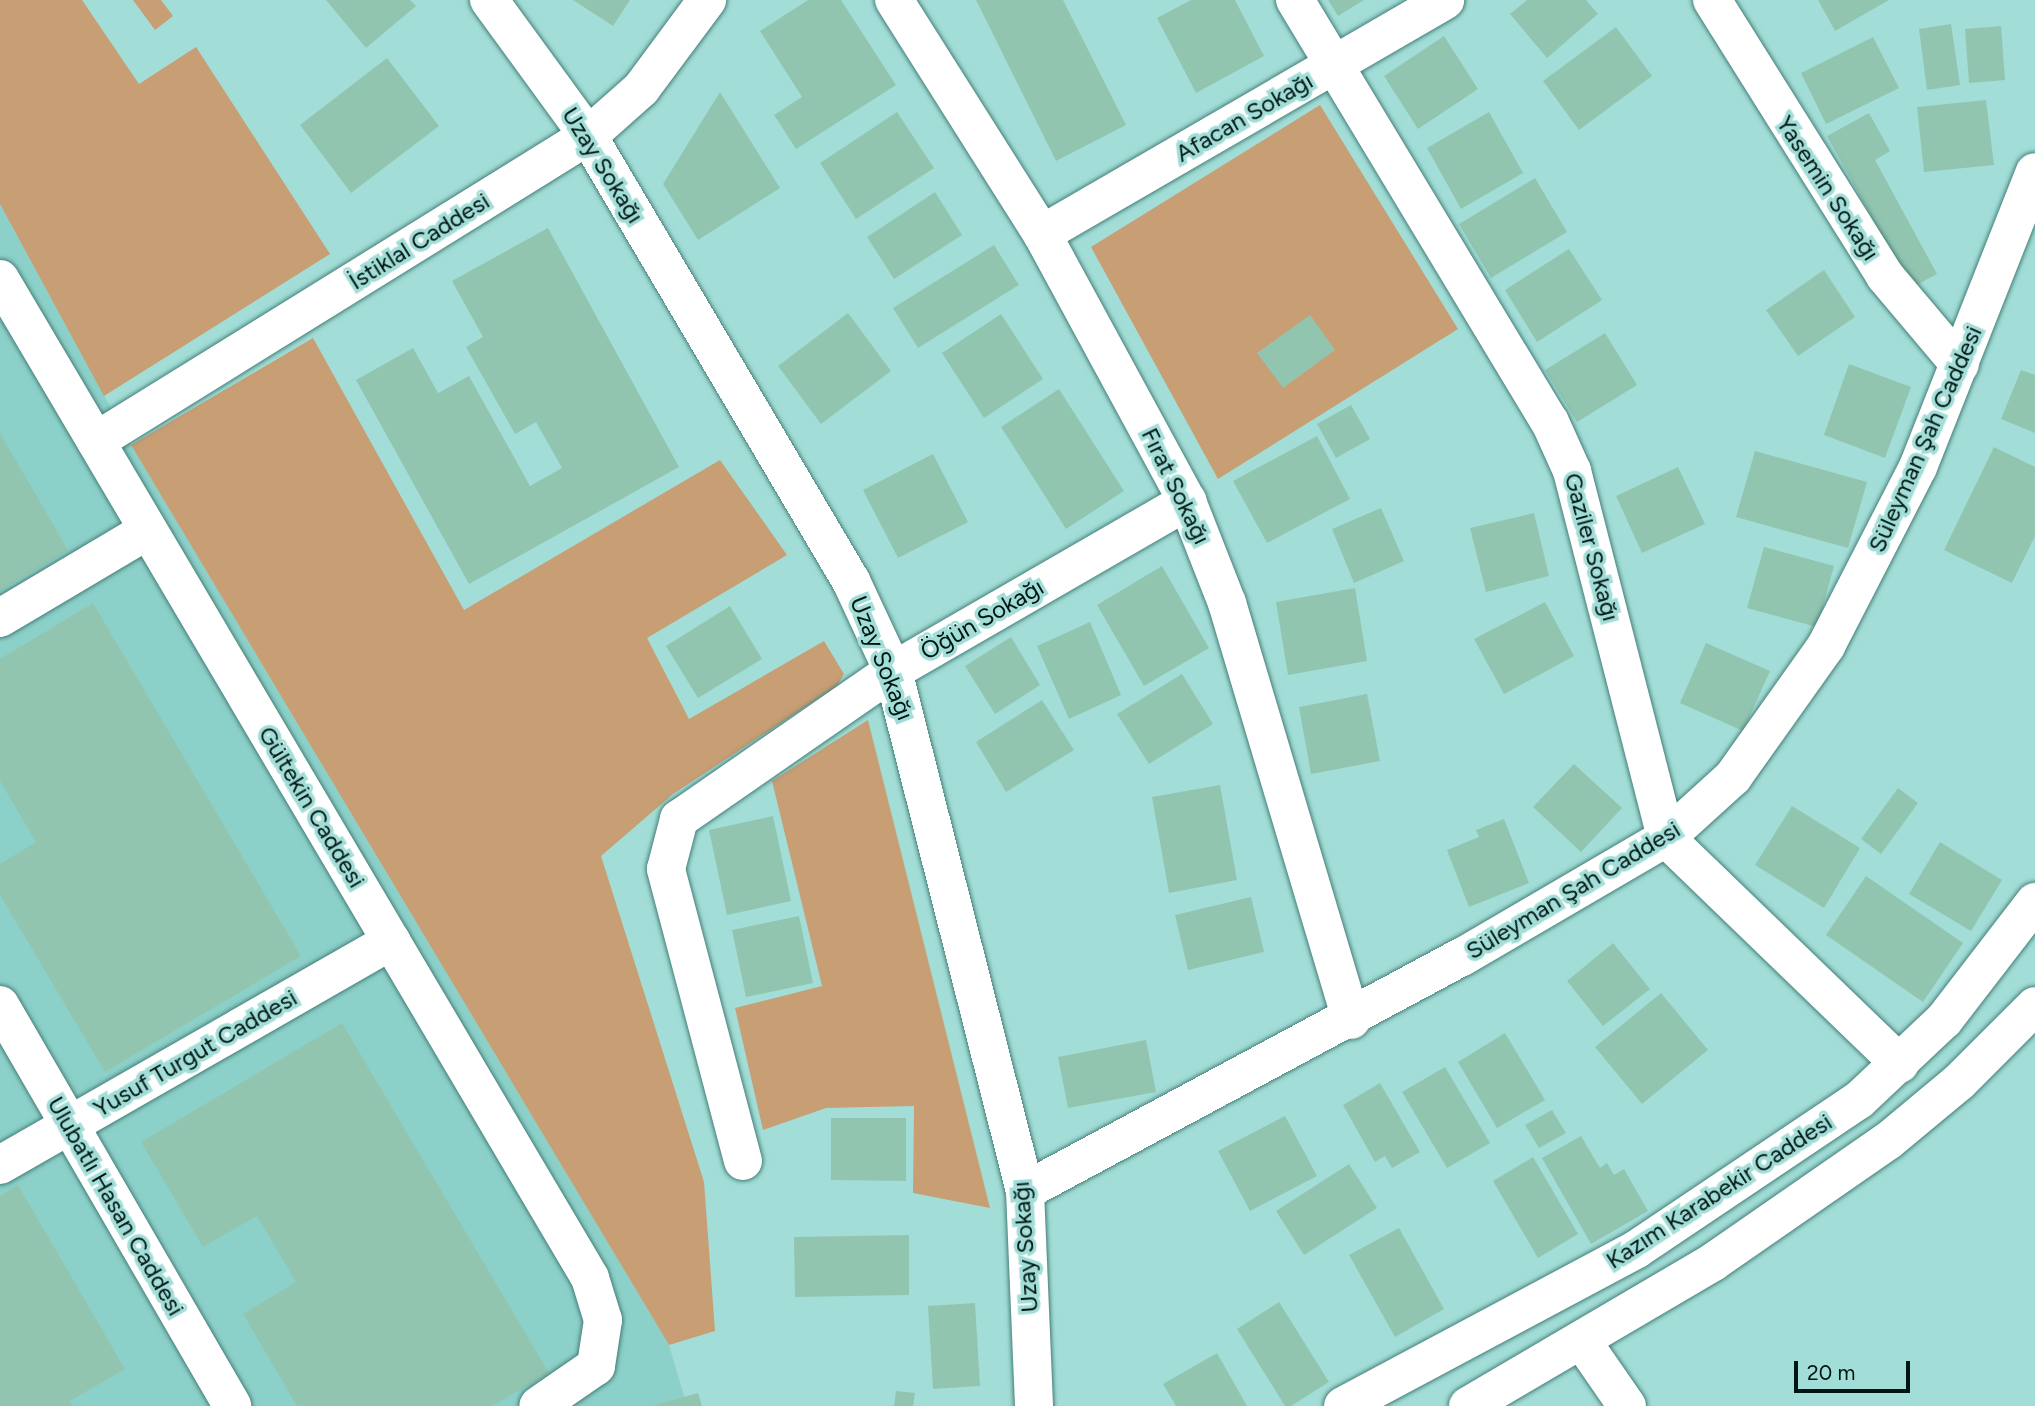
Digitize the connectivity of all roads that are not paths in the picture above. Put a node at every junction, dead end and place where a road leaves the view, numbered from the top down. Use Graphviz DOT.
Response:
graph roads {
  1 [pos="489,0"];
  2 [pos="707,0"];
  3 [pos="894,0"];
  4 [pos="1295,0"];
  5 [pos="1445,0"];
  6 [pos="1712,0"];
  7 [pos="1335,65"];
  8 [pos="588,136"];
  9 [pos="2035,172"];
  10 [pos="1042,234"];
  11 [pos="0,279"];
  12 [pos="1960,365"];
  13 [pos="96,441"];
  14 [pos="1187,501"];
  15 [pos="148,530"];
  16 [pos="0,618"];
  17 [pos="892,671"];
  18 [pos="1666,838"];
  19 [pos="2035,902"];
  20 [pos="391,941"];
  21 [pos="0,1005"];
  22 [pos="2035,1006"];
  23 [pos="1351,1020"];
  24 [pos="1900,1064"];
  25 [pos="70,1124"];
  26 [pos="743,1161"];
  27 [pos="0,1165"];
  28 [pos="1025,1191"];
  29 [pos="1582,1341"];
  30 [pos="232,1406"];
  31 [pos="538,1406"];
  32 [pos="1034,1406"];
  33 [pos="1343,1406"];
  34 [pos="1468,1406"];
  35 [pos="1628,1406"];
  1 -- 8 [label="street, Uzay Sokağı"];
  2 -- 8 [label="street, İstiklal Caddesi"];
  3 -- 10 [label="street, Fırat Sokağı"];
  4 -- 7 [label="street, Gaziler Sokağı"];
  5 -- 7 [label="street, Afacan Sokağı"];
  6 -- 12 [label="street, Yasemin Sokağı"];
  7 -- 10 [label="street, Afacan Sokağı"];
  7 -- 18 [label="street, Gaziler Sokağı"];
  8 -- 13 [label="street, İstiklal Caddesi"];
  8 -- 17 [label="street, Uzay Sokağı"];
  9 -- 12 [label="street, Süleyman Şah Caddesi"];
  10 -- 14 [label="street, Fırat Sokağı"];
  11 -- 13 [label="street, Gültekin Caddesi"];
  12 -- 18 [label="street, Süleyman Şah Caddesi"];
  13 -- 15 [label="street, Gültekin Caddesi"];
  14 -- 17 [label="street, Öğün Sokağı"];
  14 -- 23 [label="street, Fırat Sokağı"];
  15 -- 16 [label="street"];
  15 -- 20 [label="street, Gültekin Caddesi"];
  17 -- 26 [label="street, Öğün Sokağı"];
  17 -- 28 [label="street, Uzay Sokağı"];
  18 -- 23 [label="street, Süleyman Şah Caddesi"];
  18 -- 24 [label="street"];
  19 -- 24 [label="street, Kazım Karabekir Caddesi"];
  20 -- 25 [label="street, Yusuf Turgut Caddesi"];
  20 -- 31 [label="street, Gültekin Caddesi"];
  21 -- 25 [label="street, Ulubatlı Hasan Caddesi"];
  22 -- 29 [label="street, Kazım Karabekir Caddesi"];
  23 -- 28 [label="street, Süleyman Şah Caddesi"];
  24 -- 33 [label="street, Kazım Karabekir Caddesi"];
  25 -- 27 [label="street, Yusuf Turgut Caddesi"];
  25 -- 30 [label="street, Ulubatlı Hasan Caddesi"];
  28 -- 32 [label="street, Uzay Sokağı"];
  29 -- 34 [label="street, Kazım Karabekir Caddesi"];
  29 -- 35 [label="street"];
}
